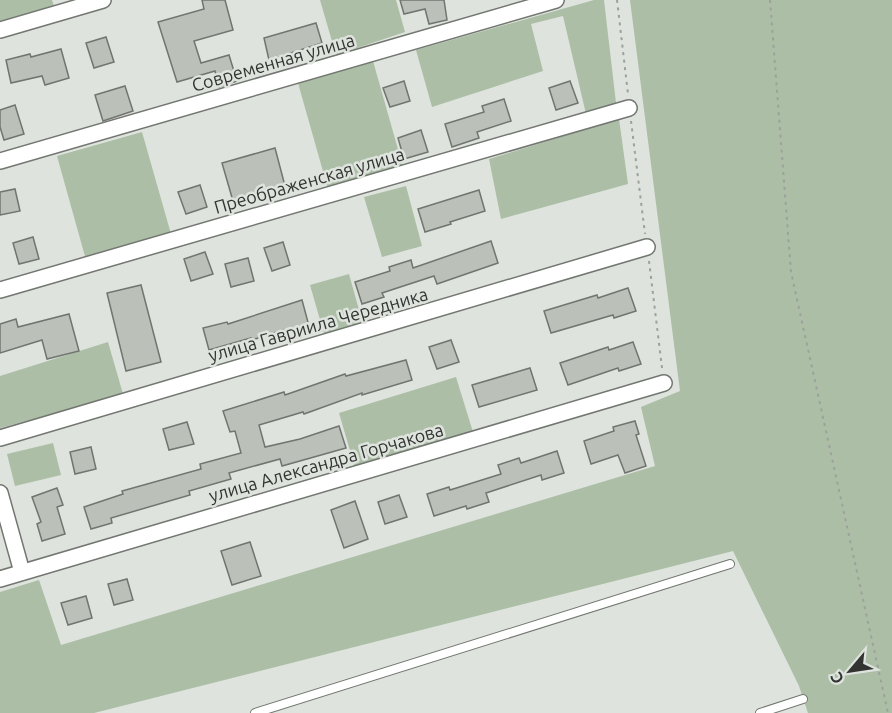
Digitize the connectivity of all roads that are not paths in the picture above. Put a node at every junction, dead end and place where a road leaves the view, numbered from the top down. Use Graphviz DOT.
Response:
graph roads {
  1 [pos="103,0"];
  2 [pos="556,0"];
  3 [pos="0,30"];
  4 [pos="629,108"];
  5 [pos="0,161"];
  6 [pos="647,247"];
  7 [pos="0,290"];
  8 [pos="664,383"];
  9 [pos="0,438"];
  10 [pos="0,493"];
  11 [pos="730,564"];
  12 [pos="22,572"];
  13 [pos="0,579"];
  14 [pos="803,699"];
  15 [pos="255,713"];
  16 [pos="760,713"];
  1 -- 3 [label="street"];
  2 -- 5 [label="street, Современная улица"];
  4 -- 7 [label="street, Преображенская улица"];
  6 -- 9 [label="street, улица Гавриила Чередника"];
  8 -- 12 [label="street, улица Александра Горчакова"];
  10 -- 12 [label="street"];
  11 -- 15 [label="lane"];
  12 -- 13 [label="street, улица Александра Горчакова"];
  14 -- 16 [label="lane"];
}
